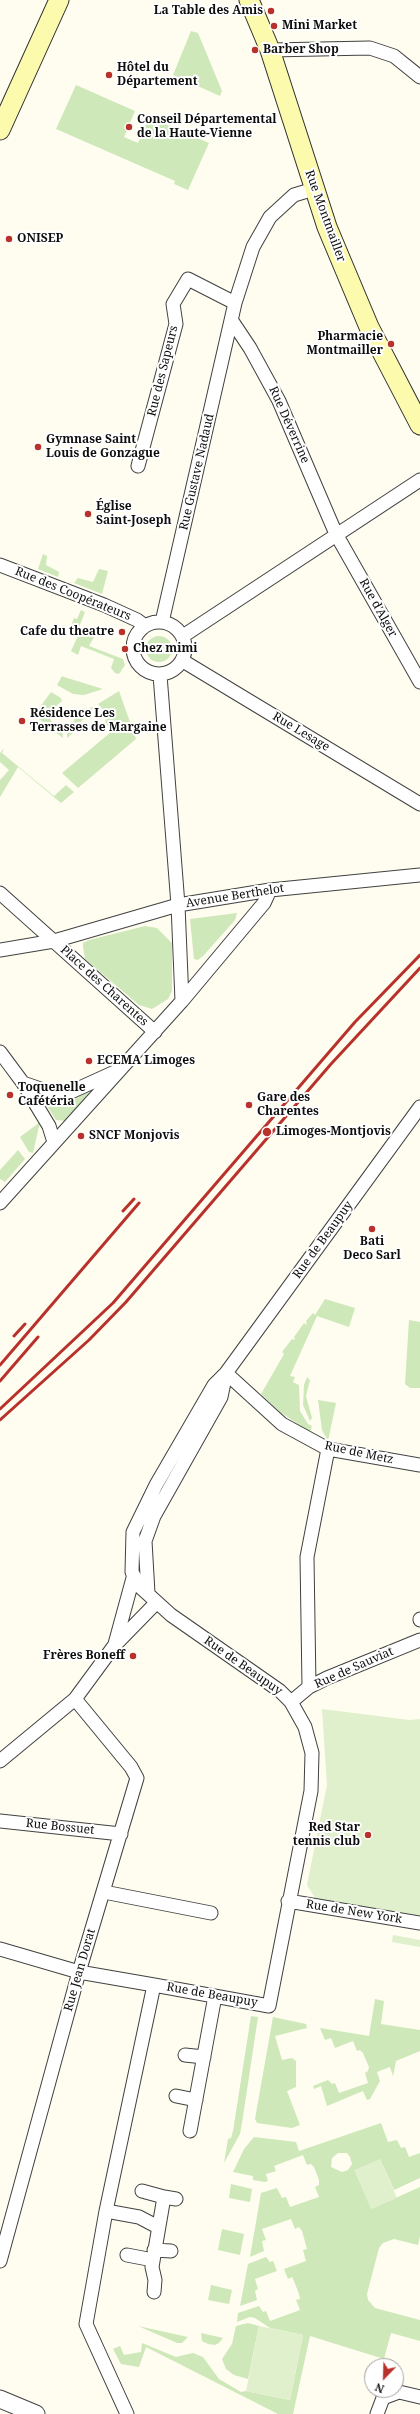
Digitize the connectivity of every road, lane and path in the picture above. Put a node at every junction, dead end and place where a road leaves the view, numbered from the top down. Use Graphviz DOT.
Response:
graph roads {
  1 [pos="59,0"];
  2 [pos="249,0"];
  3 [pos="270,50"];
  4 [pos="420,77"];
  5 [pos="0,130"];
  6 [pos="314,189"];
  7 [pos="236,303"];
  8 [pos="232,321"];
  9 [pos="420,425"];
  10 [pos="138,466"];
  11 [pos="420,480"];
  12 [pos="336,534"];
  13 [pos="0,565"];
  14 [pos="162,622"];
  15 [pos="145,626"];
  16 [pos="182,636"];
  17 [pos="183,661"];
  18 [pos="160,675"];
  19 [pos="420,682"];
  20 [pos="420,804"];
  21 [pos="420,875"];
  22 [pos="270,890"];
  23 [pos="0,893"];
  24 [pos="178,905"];
  25 [pos="54,940"];
  26 [pos="0,950"];
  27 [pos="182,1000"];
  28 [pos="155,1032"];
  29 [pos="0,1052"];
  30 [pos="121,1070"];
  31 [pos="23,1082"];
  32 [pos="420,1107"];
  33 [pos="54,1142"];
  34 [pos="0,1203"];
  35 [pos="226,1373"];
  36 [pos="328,1449"];
  37 [pos="420,1465"];
  38 [pos="133,1578"];
  39 [pos="152,1598"];
  40 [pos="127,1600"];
  41 [pos="420,1640"];
  42 [pos="114,1646"];
  43 [pos="309,1688"];
  44 [pos="75,1699"];
  45 [pos="292,1702"];
  46 [pos="0,1761"];
  47 [pos="0,1821"];
  48 [pos="121,1834"];
  49 [pos="104,1892"];
  50 [pos="288,1900"];
  51 [pos="210,1913"];
  52 [pos="420,1923"];
  53 [pos="0,1949"];
  54 [pos="79,1972"];
  55 [pos="154,1985"];
  56 [pos="215,1996"];
  57 [pos="185,2055"];
  58 [pos="204,2057"];
  59 [pos="176,2096"];
  60 [pos="196,2100"];
  61 [pos="190,2131"];
  62 [pos="142,2191"];
  63 [pos="106,2211"];
  64 [pos="158,2227"];
  65 [pos="171,2252"];
  66 [pos="127,2255"];
  67 [pos="153,2255"];
  68 [pos="0,2261"];
  69 [pos="154,2292"];
  70 [pos="420,2397"];
  71 [pos="0,2399"];
  72 [pos="36,2414"];
  73 [pos="127,2414"];
  74 [pos="377,2414"];
  1 -- 5 [label="main road"];
  2 -- 3 [label="main road, Rue Montmailler"];
  3 -- 4 [label="street"];
  3 -- 6 [label="main road, Rue Montmailler"];
  6 -- 7 [label="street, Rue Gustave Nadaud"];
  6 -- 9 [label="main road, Rue Montmailler"];
  7 -- 8 [label="street, Rue Gustave Nadaud"];
  7 -- 10 [label="street, Rue des Sapeurs"];
  8 -- 12 [label="street, Rue Déverrine"];
  8 -- 14 [label="street, Rue Gustave Nadaud"];
  11 -- 12 [label="street"];
  12 -- 16 [label="street"];
  12 -- 19 [label="street, Rue d'Alger"];
  13 -- 15 [label="street, Rue des Coopérateurs"];
  14 -- 15 [label="street"];
  14 -- 16 [label="street"];
  15 -- 18 [label="street"];
  16 -- 17 [label="street"];
  17 -- 18 [label="street"];
  17 -- 20 [label="street, Rue Lesage"];
  18 -- 24 [label="street"];
  21 -- 22 [label="street, Avenue Berthelot"];
  22 -- 24 [label="street, Avenue Berthelot"];
  22 -- 27 [label="street, Place des Charentes"];
  23 -- 25 [label="street, Place des Charentes"];
  24 -- 25 [label="street, Avenue Berthelot"];
  24 -- 27 [label="street"];
  25 -- 26 [label="street, Avenue Berthelot"];
  25 -- 28 [label="street, Place des Charentes"];
  27 -- 28 [label="street, Place des Charentes"];
  28 -- 30 [label="street, Place des Charentes"];
  29 -- 31 [label="street"];
  30 -- 31 [label="street"];
  30 -- 33 [label="street, Place des Charentes"];
  31 -- 33 [label="street"];
  32 -- 35 [label="street, Rue de Beaupuy"];
  33 -- 34 [label="street, Place des Charentes"];
  35 -- 36 [label="street, Rue de Metz"];
  35 -- 38 [label="street, Rue de Beaupuy"];
  35 -- 39 [label="street, Rue de Beaupuy"];
  36 -- 37 [label="street, Rue de Metz"];
  36 -- 43 [label="street"];
  38 -- 39 [label="street, Rue de Beaupuy"];
  38 -- 40 [label="street"];
  39 -- 40 [label="street"];
  39 -- 42 [label="street"];
  39 -- 45 [label="street, Rue de Beaupuy"];
  40 -- 42 [label="street"];
  41 -- 43 [label="street, Rue de Sauviat"];
  42 -- 44 [label="street"];
  43 -- 45 [label="street, Rue de Sauviat"];
  44 -- 46 [label="street"];
  44 -- 48 [label="street, Rue Jean Dorat"];
  45 -- 50 [label="street, Rue de Beaupuy"];
  47 -- 48 [label="street, Rue Bossuet"];
  48 -- 49 [label="street, Rue Jean Dorat"];
  49 -- 51 [label="street"];
  49 -- 54 [label="street, Rue Jean Dorat"];
  50 -- 52 [label="street, Rue de New York"];
  50 -- 56 [label="street, Rue de Beaupuy"];
  53 -- 54 [label="street"];
  54 -- 55 [label="street"];
  54 -- 68 [label="street, Rue Jean Dorat"];
  55 -- 56 [label="street, Rue de Beaupuy"];
  55 -- 63 [label="street, Rue de Beaupuy"];
  56 -- 58 [label="street"];
  57 -- 58 [label="street"];
  58 -- 60 [label="street"];
  59 -- 60 [label="street"];
  60 -- 61 [label="street"];
  62 -- 64 [label="street"];
  63 -- 64 [label="street"];
  63 -- 73 [label="street, Rue de Beaupuy"];
  64 -- 67 [label="street"];
  65 -- 67 [label="street"];
  66 -- 67 [label="street"];
  67 -- 69 [label="street"];
  70 -- 74 [label="street"];
  71 -- 72 [label="street"];
}
